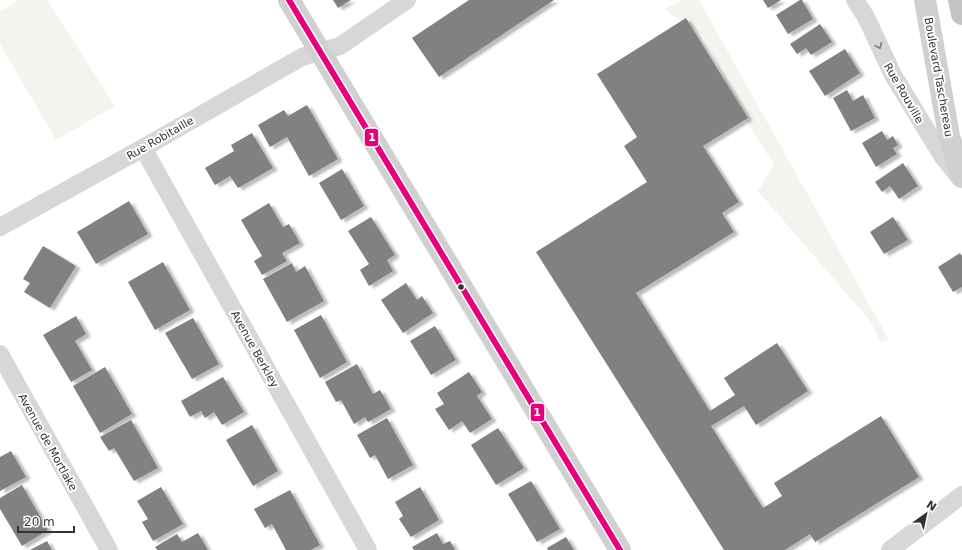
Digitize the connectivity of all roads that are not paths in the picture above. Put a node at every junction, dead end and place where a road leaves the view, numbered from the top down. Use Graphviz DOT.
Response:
graph roads {
  1 [pos="289,0"];
  2 [pos="407,0"];
  3 [pos="855,0"];
  4 [pos="925,0"];
  5 [pos="959,0"];
  6 [pos="962,14"];
  7 [pos="320,51"];
  8 [pos="143,148"];
  9 [pos="962,177"];
  10 [pos="962,180"];
  11 [pos="0,227"];
  12 [pos="0,354"];
  13 [pos="962,495"];
  14 [pos="108,550"];
  15 [pos="368,550"];
  16 [pos="620,550"];
  17 [pos="890,550"];
  1 -- 7 [label="street"];
  2 -- 7 [label="street, Rue Robitaille"];
  3 -- 10 [label="street, Rue Rouville, one-way"];
  4 -- 9 [label="street, Boulevard Taschereau"];
  5 -- 6 [label="highway"];
  7 -- 8 [label="street, Rue Robitaille"];
  7 -- 16 [label="street"];
  8 -- 11 [label="street, Rue Robitaille"];
  8 -- 15 [label="street, Avenue Berkley"];
  12 -- 14 [label="street, Avenue de Mortlake"];
  13 -- 17 [label="street"];
}
